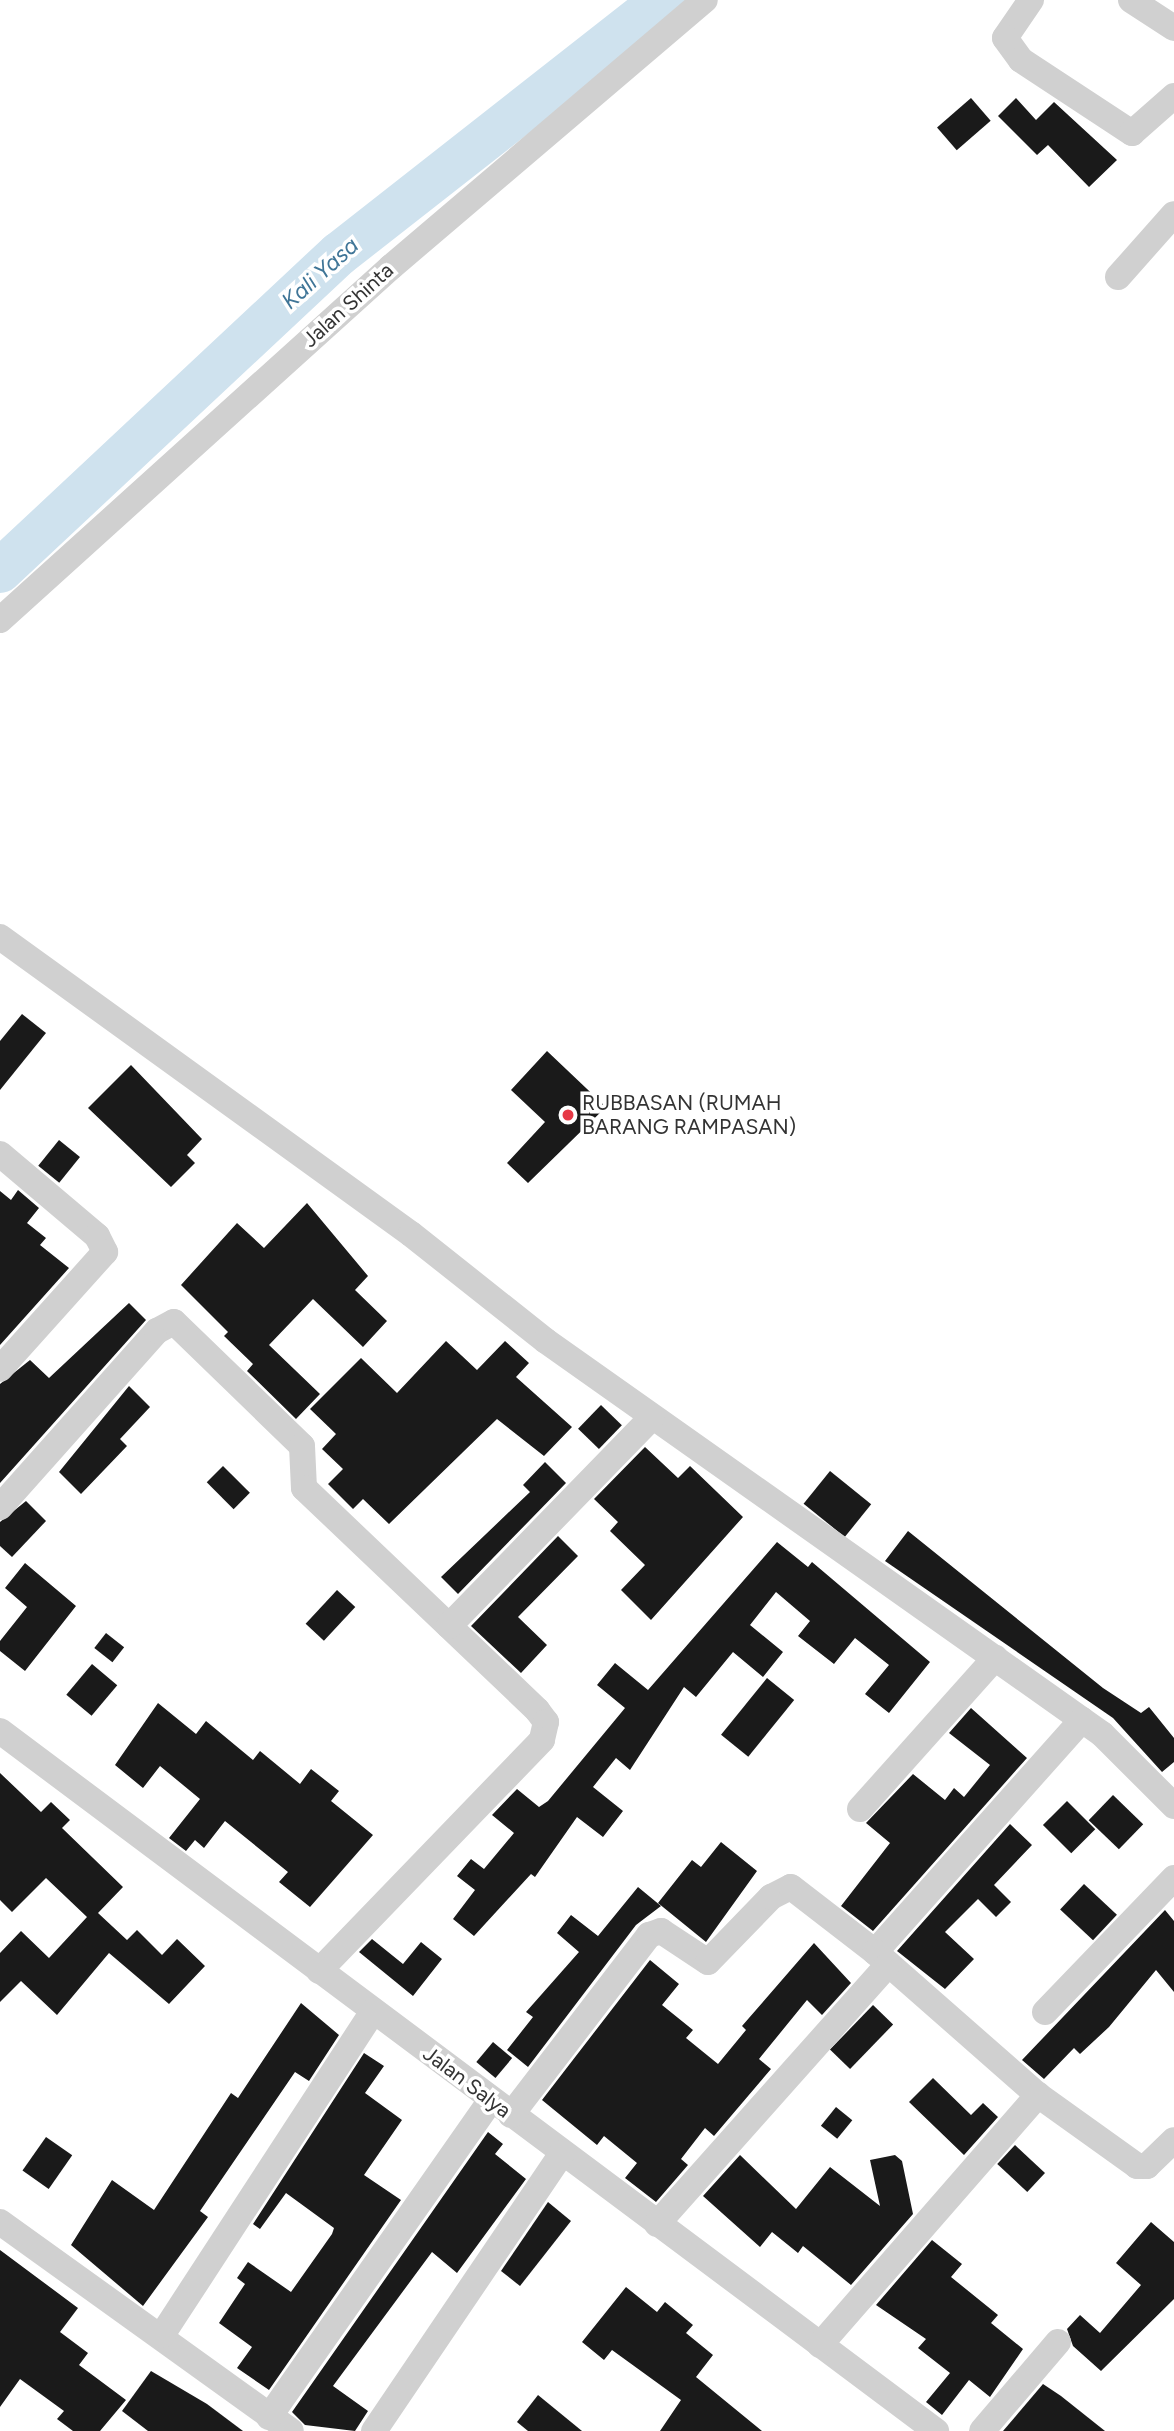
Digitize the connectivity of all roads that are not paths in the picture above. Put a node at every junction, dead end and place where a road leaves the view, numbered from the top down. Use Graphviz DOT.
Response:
graph roads {
  1 [pos="1031,0"];
  2 [pos="1131,0"];
  3 [pos="690,4"];
  4 [pos="1174,28"];
  5 [pos="1174,96"];
  6 [pos="1174,214"];
  7 [pos="1118,277"];
  8 [pos="0,620"];
  9 [pos="0,937"];
  10 [pos="0,1154"];
  11 [pos="0,1369"];
  12 [pos="652,1417"];
  13 [pos="0,1507"];
  14 [pos="449,1626"];
  15 [pos="995,1658"];
  16 [pos="1082,1720"];
  17 [pos="0,1731"];
  18 [pos="1174,1806"];
  19 [pos="860,1810"];
  20 [pos="1174,1878"];
  21 [pos="882,1958"];
  22 [pos="319,1971"];
  23 [pos="373,2011"];
  24 [pos="1045,2012"];
  25 [pos="1038,2095"];
  26 [pos="501,2108"];
  27 [pos="1174,2140"];
  28 [pos="562,2153"];
  29 [pos="0,2222"];
  30 [pos="657,2224"];
  31 [pos="162,2335"];
  32 [pos="1058,2342"];
  33 [pos="820,2345"];
  34 [pos="280,2424"];
  35 [pos="374,2431"];
  36 [pos="936,2431"];
  37 [pos="982,2431"];
  1 -- 5 [label="street"];
  2 -- 4 [label="street"];
  3 -- 8 [label="street, Jalan Shinta"];
  6 -- 7 [label="street"];
  9 -- 12 [label="street"];
  10 -- 11 [label="street"];
  12 -- 14 [label="street"];
  12 -- 15 [label="street"];
  13 -- 14 [label="street"];
  14 -- 22 [label="street"];
  15 -- 16 [label="street"];
  15 -- 19 [label="street"];
  16 -- 18 [label="street"];
  16 -- 21 [label="street"];
  17 -- 22 [label="street, Jalan Salya"];
  20 -- 24 [label="street"];
  21 -- 25 [label="street"];
  21 -- 26 [label="street"];
  21 -- 30 [label="street"];
  22 -- 23 [label="street, Jalan Salya"];
  23 -- 26 [label="street, Jalan Salya"];
  23 -- 31 [label="street"];
  25 -- 27 [label="street"];
  25 -- 33 [label="street"];
  26 -- 28 [label="street, Jalan Salya"];
  26 -- 34 [label="street"];
  28 -- 30 [label="street, Jalan Salya"];
  28 -- 35 [label="street"];
  29 -- 31 [label="street"];
  30 -- 33 [label="street, Jalan Salya"];
  31 -- 34 [label="street"];
  32 -- 37 [label="street"];
  33 -- 36 [label="street, Jalan Salya"];
}
